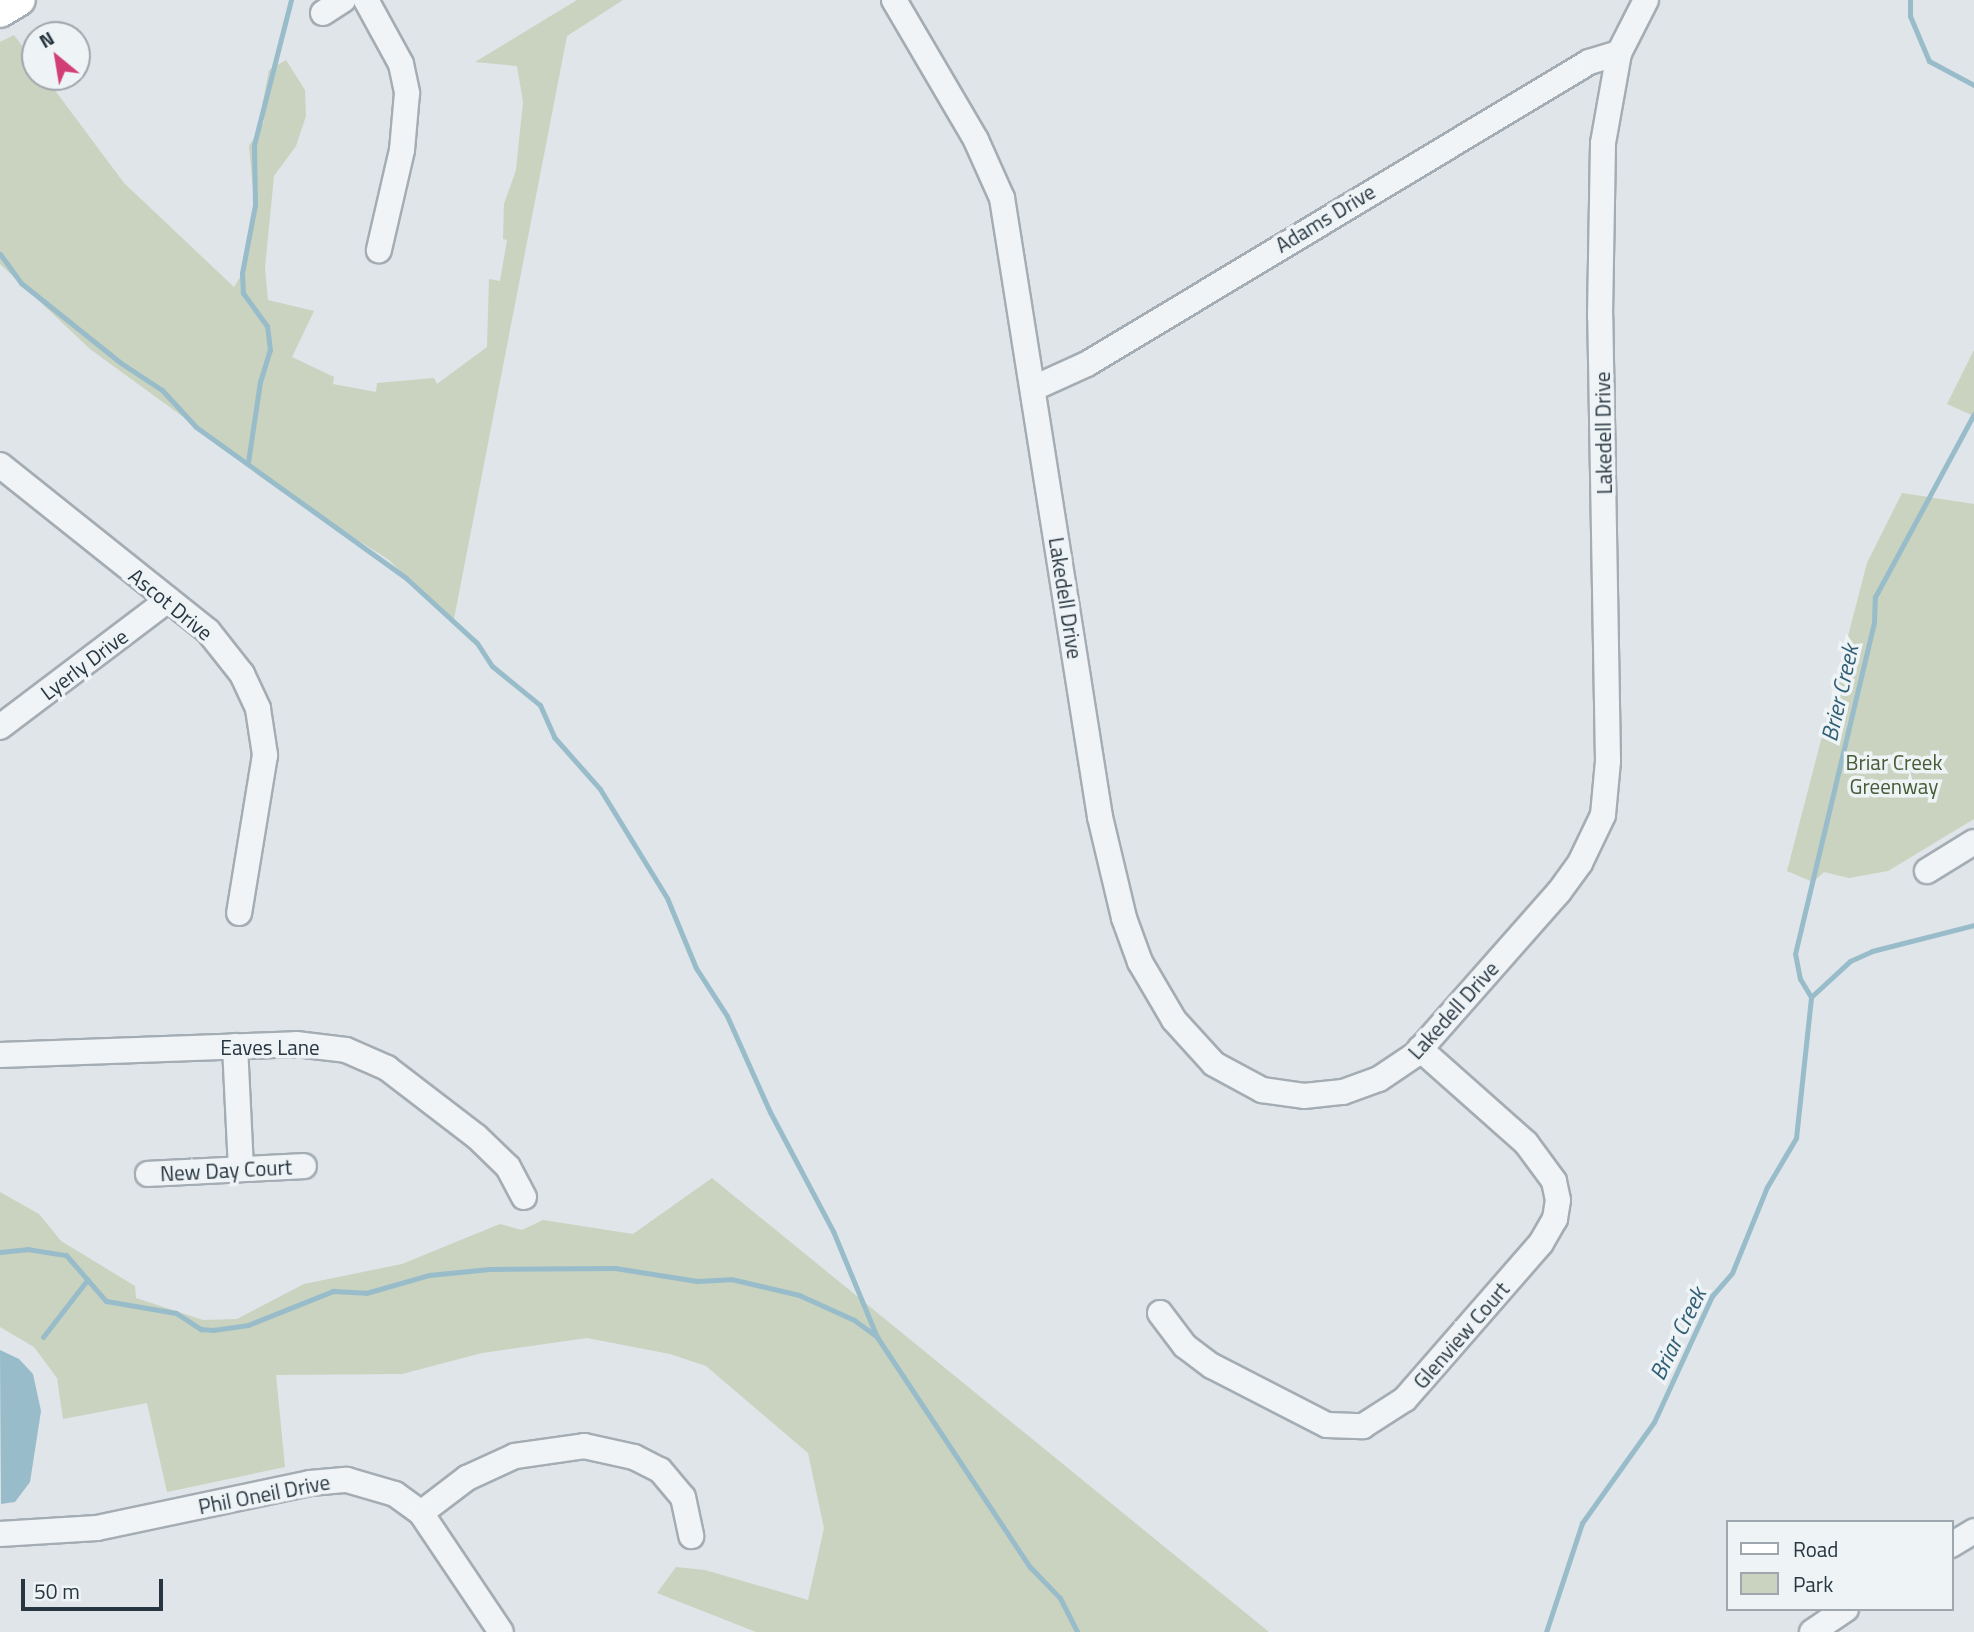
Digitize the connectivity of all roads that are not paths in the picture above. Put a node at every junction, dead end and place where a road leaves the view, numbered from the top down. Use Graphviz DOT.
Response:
graph roads {
  1 [pos="20,0"];
  2 [pos="366,0"];
  3 [pos="894,0"];
  4 [pos="1646,0"];
  5 [pos="0,12"];
  6 [pos="1619,53"];
  7 [pos="379,250"];
  8 [pos="1034,388"];
  9 [pos="0,465"];
  10 [pos="168,600"];
  11 [pos="0,727"];
  12 [pos="1974,842"];
  13 [pos="1927,871"];
  14 [pos="239,914"];
  15 [pos="235,1046"];
  16 [pos="1420,1049"];
  17 [pos="0,1055"];
  18 [pos="304,1166"];
  19 [pos="241,1169"];
  20 [pos="148,1174"];
  21 [pos="523,1197"];
  22 [pos="1160,1313"];
  23 [pos="421,1513"];
  24 [pos="1974,1531"];
  25 [pos="0,1534"];
  26 [pos="691,1536"];
  27 [pos="1953,1544"];
  28 [pos="1843,1611"];
  29 [pos="502,1632"];
  30 [pos="1812,1632"];
  1 -- 5 [label="main road"];
  2 -- 7 [label="street"];
  3 -- 8 [label="street, Lakedell Drive"];
  4 -- 6 [label="street, Lakedell Drive"];
  6 -- 8 [label="street, Adams Drive"];
  6 -- 16 [label="street, Lakedell Drive"];
  8 -- 16 [label="street, Lakedell Drive"];
  9 -- 10 [label="street, Ascot Drive"];
  10 -- 11 [label="street, Lyerly Drive"];
  10 -- 14 [label="street, Ascot Drive"];
  12 -- 13 [label="street"];
  15 -- 17 [label="street, Eaves Lane"];
  15 -- 19 [label="street"];
  15 -- 21 [label="street, Eaves Lane"];
  16 -- 22 [label="street, Glenview Court"];
  18 -- 19 [label="street, New Day Court"];
  19 -- 20 [label="street, New Day Court"];
  23 -- 25 [label="street, Phil Oneil Drive"];
  23 -- 26 [label="street"];
  23 -- 29 [label="street, Phil Oneil Drive"];
  24 -- 27 [label="street"];
  28 -- 30 [label="street"];
}
